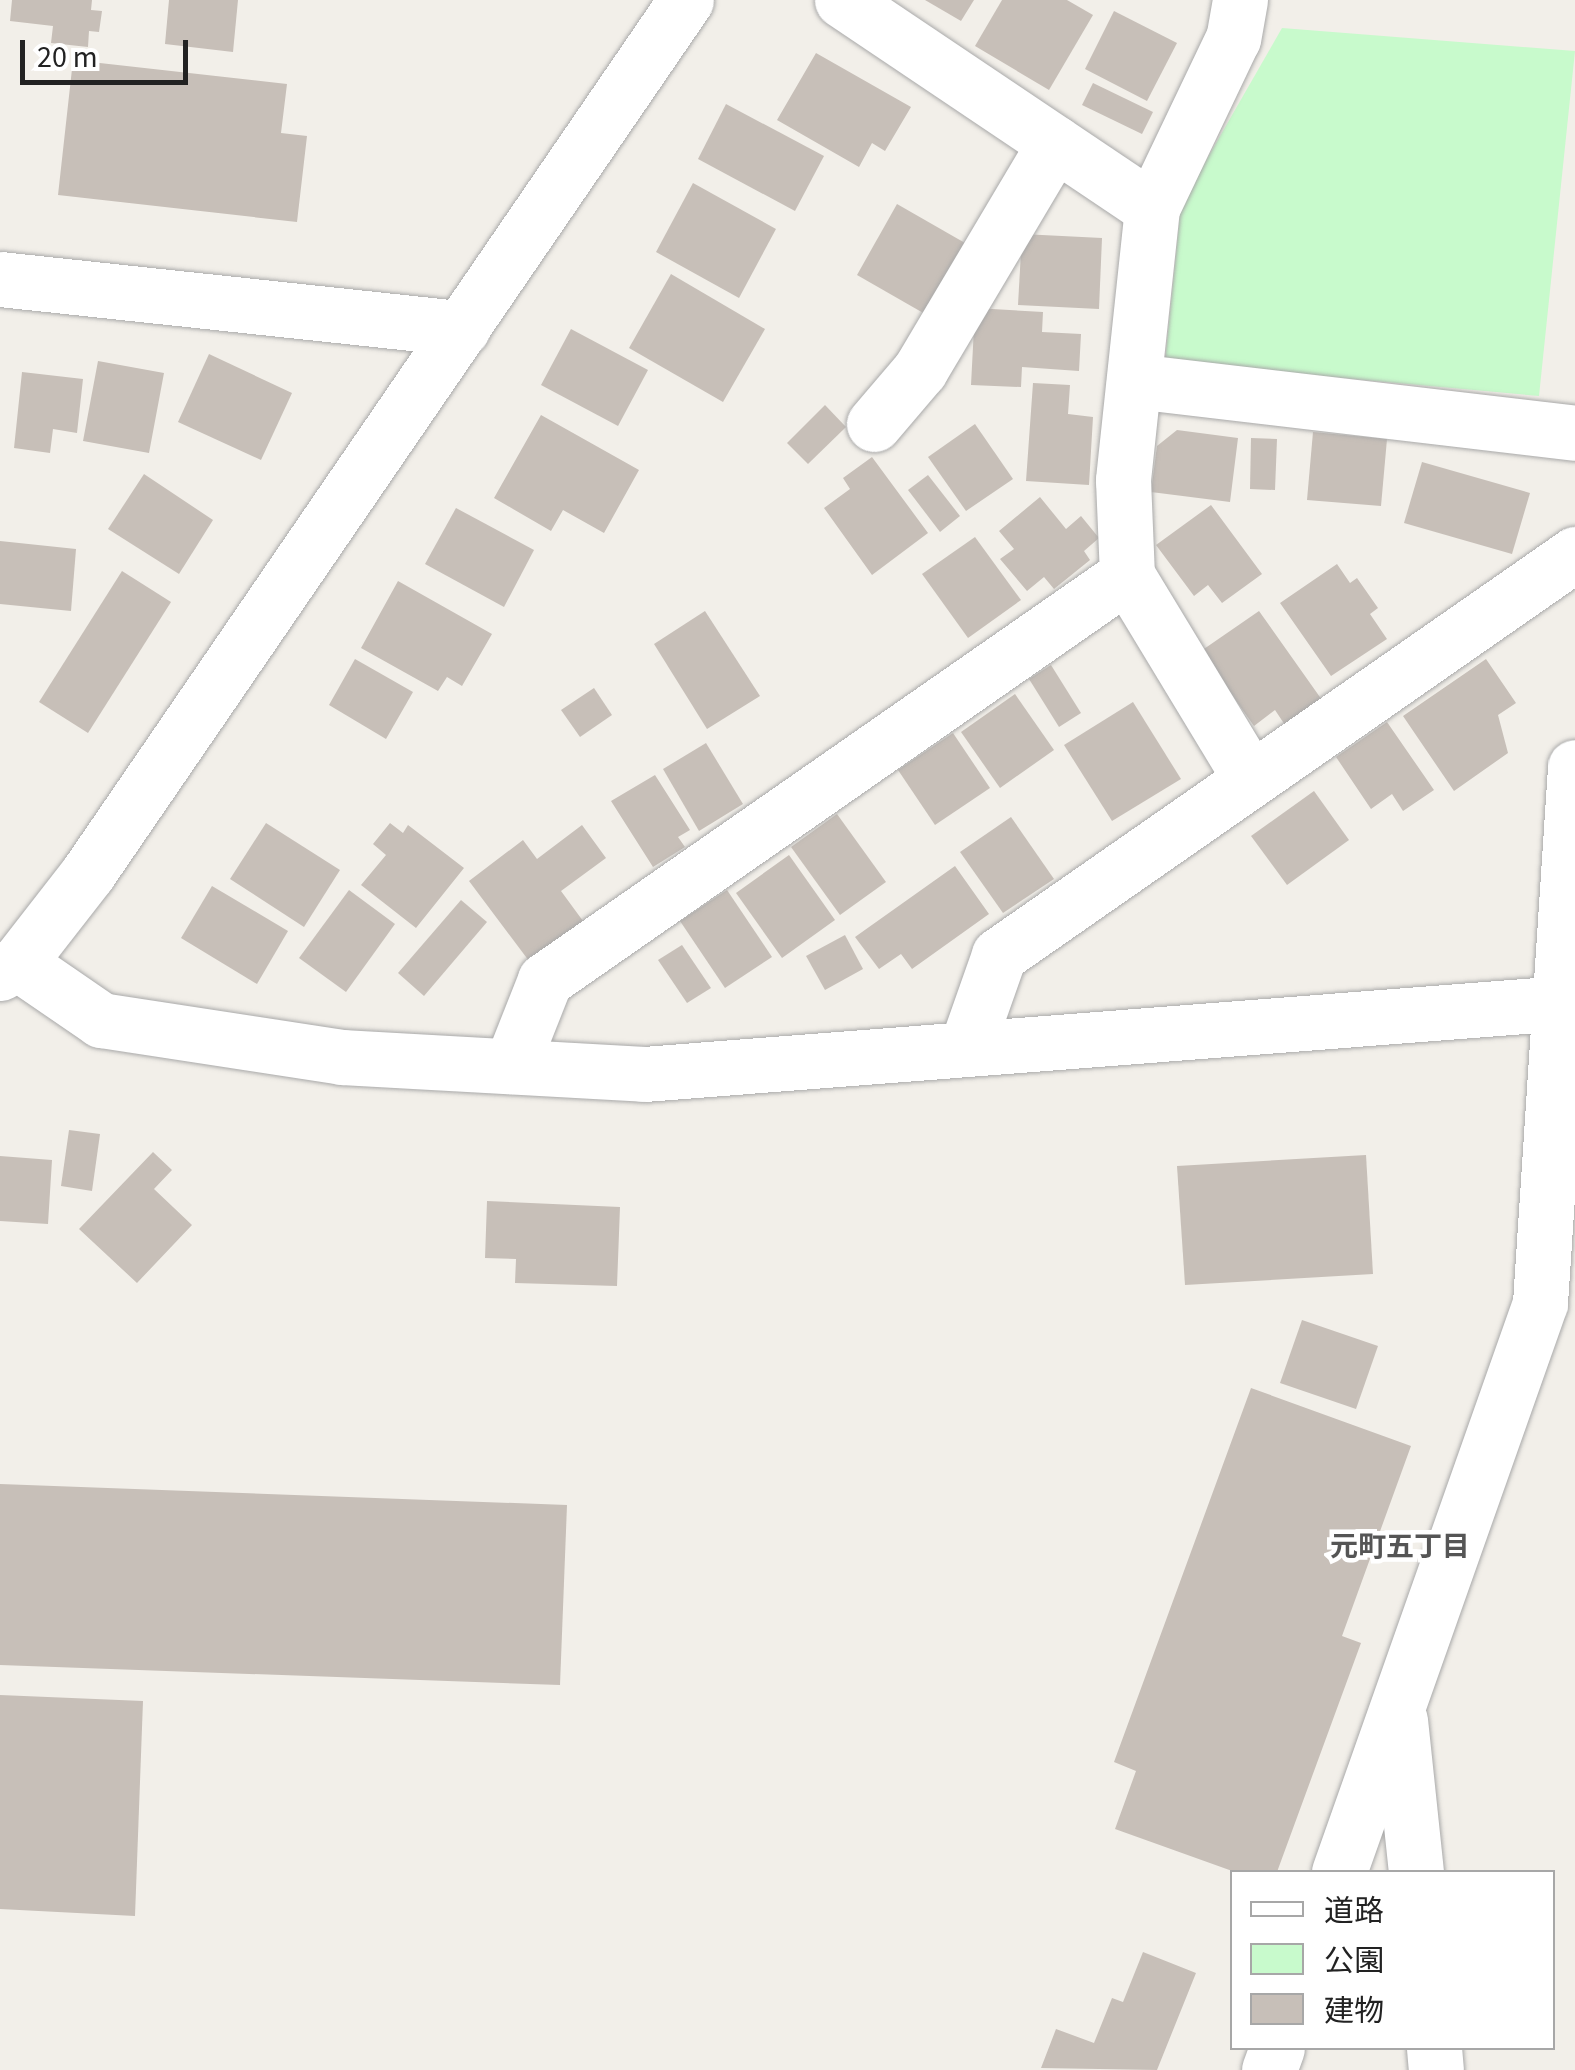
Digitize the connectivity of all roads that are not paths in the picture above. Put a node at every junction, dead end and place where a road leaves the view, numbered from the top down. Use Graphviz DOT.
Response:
graph roads {
  1 [pos="686,0"];
  2 [pos="842,0"];
  3 [pos="1240,0"];
  4 [pos="1055,143"];
  5 [pos="1152,208"];
  6 [pos="0,279"];
  7 [pos="462,328"];
  8 [pos="1134,381"];
  9 [pos="874,424"];
  10 [pos="1575,433"];
  11 [pos="1575,554"];
  12 [pos="1127,575"];
  13 [pos="1575,767"];
  14 [pos="1250,778"];
  15 [pos="9,968"];
  16 [pos="1565,1003"];
  17 [pos="967,1046"];
  18 [pos="512,1066"];
  19 [pos="1398,1707"];
  20 [pos="1341,1870"];
  21 [pos="1416,1870"];
  1 -- 7 [label="street"];
  2 -- 4 [label="street"];
  3 -- 5 [label="street"];
  4 -- 5 [label="street"];
  4 -- 9 [label="street"];
  5 -- 8 [label="street"];
  6 -- 7 [label="street"];
  7 -- 15 [label="street"];
  8 -- 10 [label="street"];
  8 -- 12 [label="street"];
  11 -- 14 [label="street"];
  12 -- 14 [label="street"];
  12 -- 18 [label="street"];
  13 -- 16 [label="street"];
  14 -- 17 [label="street"];
  15 -- 18 [label="street"];
  16 -- 17 [label="street"];
  16 -- 19 [label="street"];
  17 -- 18 [label="street"];
  19 -- 20 [label="street"];
  19 -- 21 [label="street"];
}
